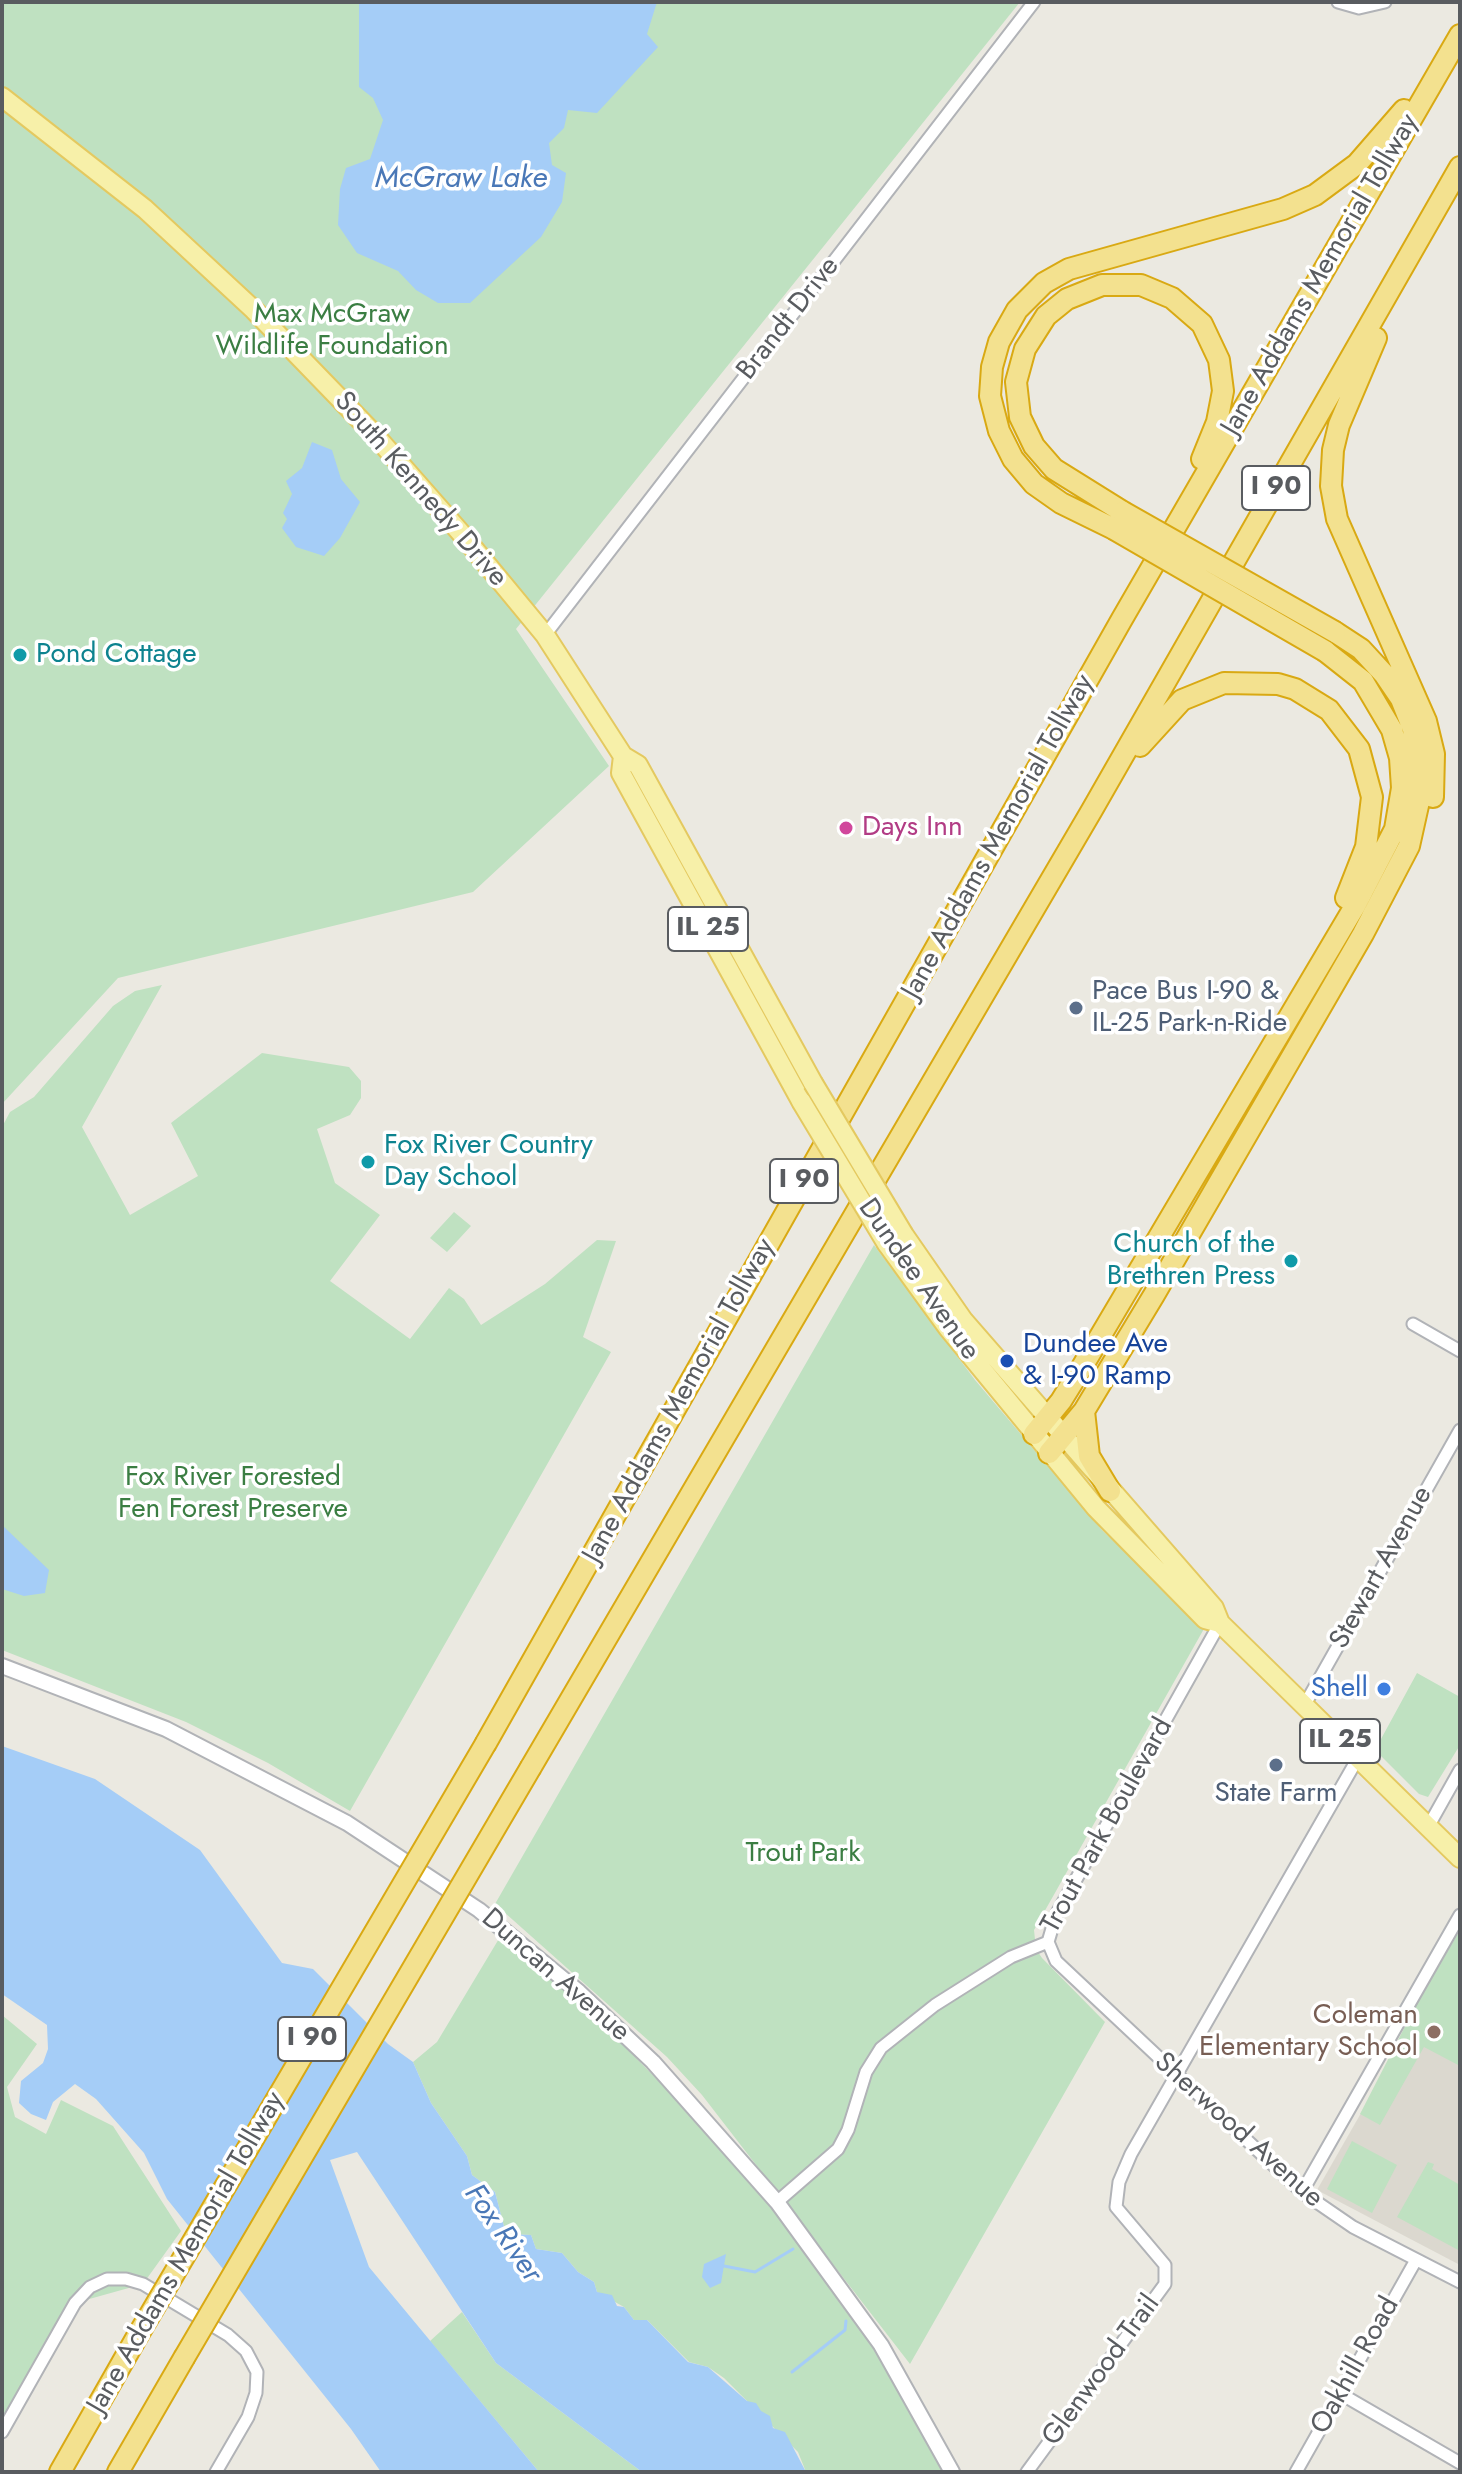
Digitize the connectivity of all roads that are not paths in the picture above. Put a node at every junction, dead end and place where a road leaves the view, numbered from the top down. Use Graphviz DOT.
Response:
graph roads {
  1 [pos="1034,2"];
  2 [pos="1338,2"];
  3 [pos="1385,2"];
  4 [pos="1458,39"];
  5 [pos="2,97"];
  6 [pos="1460,167"];
  7 [pos="1460,179"];
  8 [pos="1119,520"];
  9 [pos="1122,619"];
  10 [pos="545,635"];
  11 [pos="623,756"];
  12 [pos="1092,810"];
  13 [pos="1363,934"];
  14 [pos="1265,1058"];
  15 [pos="896,1239"];
  16 [pos="1413,1324"];
  17 [pos="1460,1351"];
  18 [pos="1084,1411"];
  19 [pos="1040,1426"];
  20 [pos="1460,1430"];
  21 [pos="1056,1445"];
  22 [pos="1110,1491"];
  23 [pos="1220,1623"];
  24 [pos="2,1666"];
  25 [pos="1304,1706"];
  26 [pos="1358,1758"];
  27 [pos="1460,1770"];
  28 [pos="1428,1827"];
  29 [pos="1460,1858"];
  30 [pos="1460,1915"];
  31 [pos="1048,1942"];
  32 [pos="1177,2077"];
  33 [pos="1302,2192"];
  34 [pos="777,2202"];
  35 [pos="1416,2260"];
  36 [pos="1460,2282"];
  37 [pos="1341,2394"];
  38 [pos="2,2432"];
  39 [pos="1460,2463"];
  40 [pos="60,2472"];
  41 [pos="118,2472"];
  42 [pos="216,2472"];
  43 [pos="952,2472"];
  44 [pos="1027,2472"];
  45 [pos="1296,2472"];
  1 -- 10 [label="street, Brandt Drive"];
  2 -- 3 [label="street"];
  4 -- 8 [label="highway"];
  4 -- 9 [label="highway, Jane Addams Memorial Tollway / I 90"];
  5 -- 10 [label="main road, South Kennedy Drive / IL 25"];
  6 -- 12 [label="highway, Jane Addams Memorial Tollway / I 90"];
  7 -- 13 [label="highway"];
  8 -- 9 [label="highway"];
  8 -- 13 [label="highway, bridge"];
  8 -- 14 [label="highway, bridge"];
  9 -- 40 [label="highway, Jane Addams Memorial Tollway / I 90, bridge"];
  10 -- 11 [label="main road, Dundee Avenue / IL 25"];
  11 -- 15 [label="main road, Dundee Avenue / IL 25, bridge"];
  11 -- 15 [label="main road, Dundee Avenue / IL 25, bridge"];
  12 -- 14 [label="highway"];
  12 -- 41 [label="highway, Jane Addams Memorial Tollway / I 90, bridge"];
  13 -- 18 [label="highway"];
  14 -- 19 [label="highway"];
  15 -- 19 [label="main road, Dundee Avenue / IL 25"];
  16 -- 17 [label="street"];
  18 -- 21 [label="highway"];
  18 -- 22 [label="highway"];
  19 -- 21 [label="main road, Dundee Avenue / IL 25"];
  20 -- 25 [label="street, Stewart Avenue"];
  21 -- 22 [label="main road, Dundee Avenue / IL 25"];
  21 -- 23 [label="main road, Dundee Avenue / IL 25"];
  22 -- 23 [label="main road, Dundee Avenue / IL 25"];
  23 -- 25 [label="main road, Dundee Avenue / IL 25"];
  23 -- 31 [label="street, Trout Park Boulevard"];
  24 -- 34 [label="street, Duncan Avenue"];
  25 -- 26 [label="main road, Dundee Avenue / IL 25"];
  26 -- 28 [label="main road, Dundee Avenue / IL 25"];
  26 -- 32 [label="street"];
  27 -- 28 [label="street"];
  28 -- 29 [label="main road, Dundee Avenue / IL 25"];
  30 -- 33 [label="street"];
  31 -- 32 [label="street, Sherwood Avenue"];
  31 -- 34 [label="street, Trout Park Boulevard"];
  32 -- 33 [label="street, Sherwood Avenue"];
  32 -- 44 [label="street, Glenwood Trail"];
  33 -- 35 [label="street, Sherwood Avenue"];
  34 -- 43 [label="street, Duncan Avenue"];
  35 -- 36 [label="street, Sherwood Avenue"];
  35 -- 37 [label="street, Oakhill Road"];
  37 -- 39 [label="street"];
  37 -- 45 [label="street, Oakhill Road"];
  38 -- 42 [label="street"];
}
